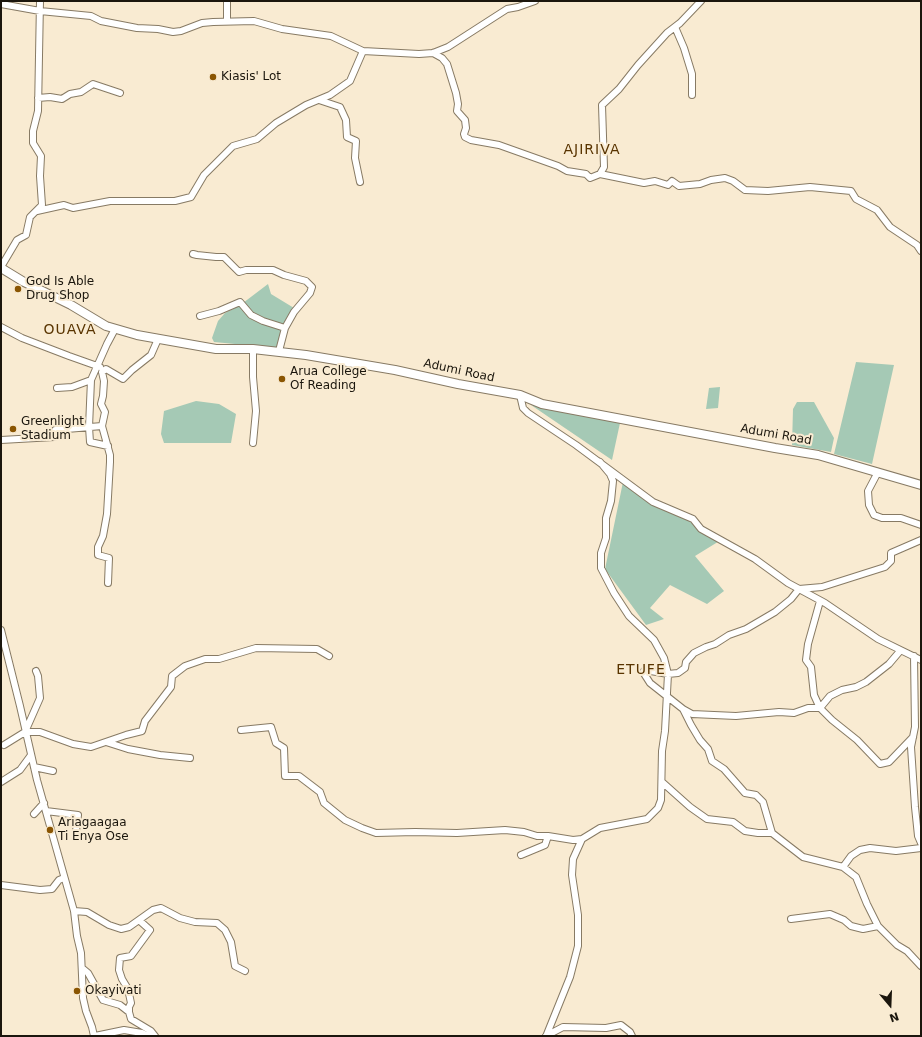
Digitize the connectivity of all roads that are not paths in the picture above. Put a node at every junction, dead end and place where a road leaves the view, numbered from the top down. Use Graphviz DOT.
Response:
graph roads {
  1 [pos="40,1"];
  2 [pos="227,1"];
  3 [pos="507,1"];
  4 [pos="535,1"];
  5 [pos="701,1"];
  6 [pos="1,4"];
  7 [pos="507,9"];
  8 [pos="40,11"];
  9 [pos="227,21"];
  10 [pos="674,27"];
  11 [pos="363,51"];
  12 [pos="433,53"];
  13 [pos="120,93"];
  14 [pos="692,95"];
  15 [pos="38,98"];
  16 [pos="319,100"];
  17 [pos="600,174"];
  18 [pos="360,182"];
  19 [pos="37,211"];
  20 [pos="921,251"];
  21 [pos="193,254"];
  22 [pos="1,268"];
  23 [pos="200,316"];
  24 [pos="1,328"];
  25 [pos="285,328"];
  26 [pos="115,329"];
  27 [pos="158,339"];
  28 [pos="253,349"];
  29 [pos="279,351"];
  30 [pos="97,366"];
  31 [pos="106,369"];
  32 [pos="91,380"];
  33 [pos="57,388"];
  34 [pos="520,395"];
  35 [pos="102,426"];
  36 [pos="89,427"];
  37 [pos="1,440"];
  38 [pos="253,443"];
  39 [pos="108,446"];
  40 [pos="600,462"];
  41 [pos="878,472"];
  42 [pos="921,484"];
  43 [pos="921,526"];
  44 [pos="921,540"];
  45 [pos="108,583"];
  46 [pos="800,589"];
  47 [pos="820,600"];
  48 [pos="1,630"];
  49 [pos="900,651"];
  50 [pos="329,656"];
  51 [pos="914,656"];
  52 [pos="921,660"];
  53 [pos="36,671"];
  54 [pos="668,674"];
  55 [pos="667,697"];
  56 [pos="820,708"];
  57 [pos="683,709"];
  58 [pos="241,730"];
  59 [pos="26,732"];
  60 [pos="912,737"];
  61 [pos="106,742"];
  62 [pos="4,745"];
  63 [pos="31,755"];
  64 [pos="190,758"];
  65 [pos="34,766"];
  66 [pos="53,771"];
  67 [pos="1,782"];
  68 [pos="662,782"];
  69 [pos="44,803"];
  70 [pos="46,811"];
  71 [pos="34,814"];
  72 [pos="76,831"];
  73 [pos="772,833"];
  74 [pos="548,836"];
  75 [pos="582,839"];
  76 [pos="921,844"];
  77 [pos="921,848"];
  78 [pos="521,855"];
  79 [pos="843,867"];
  80 [pos="64,878"];
  81 [pos="1,885"];
  82 [pos="74,911"];
  83 [pos="791,919"];
  84 [pos="140,921"];
  85 [pos="878,926"];
  86 [pos="921,966"];
  87 [pos="82,968"];
  88 [pos="245,971"];
  89 [pos="129,1012"];
  90 [pos="546,1035"];
  91 [pos="95,1036"];
  92 [pos="148,1036"];
  93 [pos="155,1036"];
  94 [pos="632,1036"];
  1 -- 8 [label="street"];
  2 -- 9 [label="street"];
  3 -- 7 [label="street"];
  4 -- 7 [label="street"];
  5 -- 10 [label="street"];
  6 -- 8 [label="street"];
  7 -- 12 [label="street"];
  8 -- 9 [label="street"];
  8 -- 15 [label="street"];
  9 -- 11 [label="street"];
  10 -- 14 [label="street"];
  10 -- 17 [label="street"];
  11 -- 12 [label="street"];
  11 -- 16 [label="street"];
  12 -- 17 [label="street"];
  13 -- 15 [label="street"];
  15 -- 19 [label="street"];
  16 -- 18 [label="street"];
  16 -- 19 [label="street"];
  17 -- 20 [label="street"];
  19 -- 22 [label="street"];
  21 -- 25 [label="street"];
  22 -- 26 [label="main road, Adumi Road"];
  23 -- 25 [label="street"];
  24 -- 30 [label="street"];
  25 -- 29 [label="street"];
  26 -- 27 [label="main road, Adumi Road"];
  26 -- 30 [label="street"];
  27 -- 28 [label="main road, Adumi Road"];
  27 -- 31 [label="street"];
  28 -- 29 [label="main road, Adumi Road"];
  28 -- 38 [label="street"];
  29 -- 34 [label="main road, Adumi Road"];
  30 -- 31 [label="street"];
  30 -- 32 [label="street"];
  31 -- 35 [label="street"];
  32 -- 33 [label="street"];
  32 -- 36 [label="street"];
  34 -- 40 [label="street"];
  34 -- 41 [label="main road, Adumi Road"];
  35 -- 36 [label="street"];
  35 -- 39 [label="street"];
  36 -- 37 [label="street"];
  36 -- 39 [label="street"];
  39 -- 45 [label="street"];
  40 -- 46 [label="street"];
  40 -- 54 [label="street"];
  41 -- 42 [label="main road, Adumi Road"];
  41 -- 43 [label="street"];
  44 -- 46 [label="street"];
  46 -- 47 [label="street"];
  46 -- 54 [label="street"];
  47 -- 49 [label="street"];
  47 -- 56 [label="street"];
  48 -- 59 [label="street"];
  49 -- 51 [label="street"];
  49 -- 56 [label="street"];
  50 -- 61 [label="street"];
  51 -- 52 [label="street"];
  51 -- 60 [label="street"];
  53 -- 59 [label="street"];
  54 -- 55 [label="street"];
  54 -- 55 [label="street"];
  55 -- 57 [label="street"];
  55 -- 68 [label="street"];
  56 -- 57 [label="street"];
  56 -- 60 [label="street"];
  57 -- 73 [label="street"];
  58 -- 74 [label="street"];
  59 -- 61 [label="street"];
  59 -- 62 [label="street"];
  59 -- 63 [label="street"];
  60 -- 76 [label="street"];
  61 -- 64 [label="street"];
  63 -- 65 [label="street"];
  63 -- 67 [label="street"];
  65 -- 66 [label="street"];
  65 -- 69 [label="street"];
  68 -- 73 [label="street"];
  68 -- 75 [label="street"];
  69 -- 70 [label="street"];
  69 -- 71 [label="street"];
  70 -- 72 [label="street"];
  70 -- 80 [label="street"];
  73 -- 79 [label="street"];
  74 -- 75 [label="street"];
  74 -- 78 [label="street"];
  75 -- 90 [label="street"];
  77 -- 79 [label="street"];
  79 -- 85 [label="street"];
  80 -- 81 [label="street"];
  80 -- 82 [label="street"];
  82 -- 84 [label="street"];
  82 -- 87 [label="street"];
  83 -- 85 [label="street"];
  84 -- 88 [label="street"];
  84 -- 89 [label="street"];
  85 -- 86 [label="street"];
  87 -- 89 [label="street"];
  87 -- 91 [label="street"];
  89 -- 93 [label="street"];
  90 -- 94 [label="street"];
  91 -- 92 [label="street"];
}
